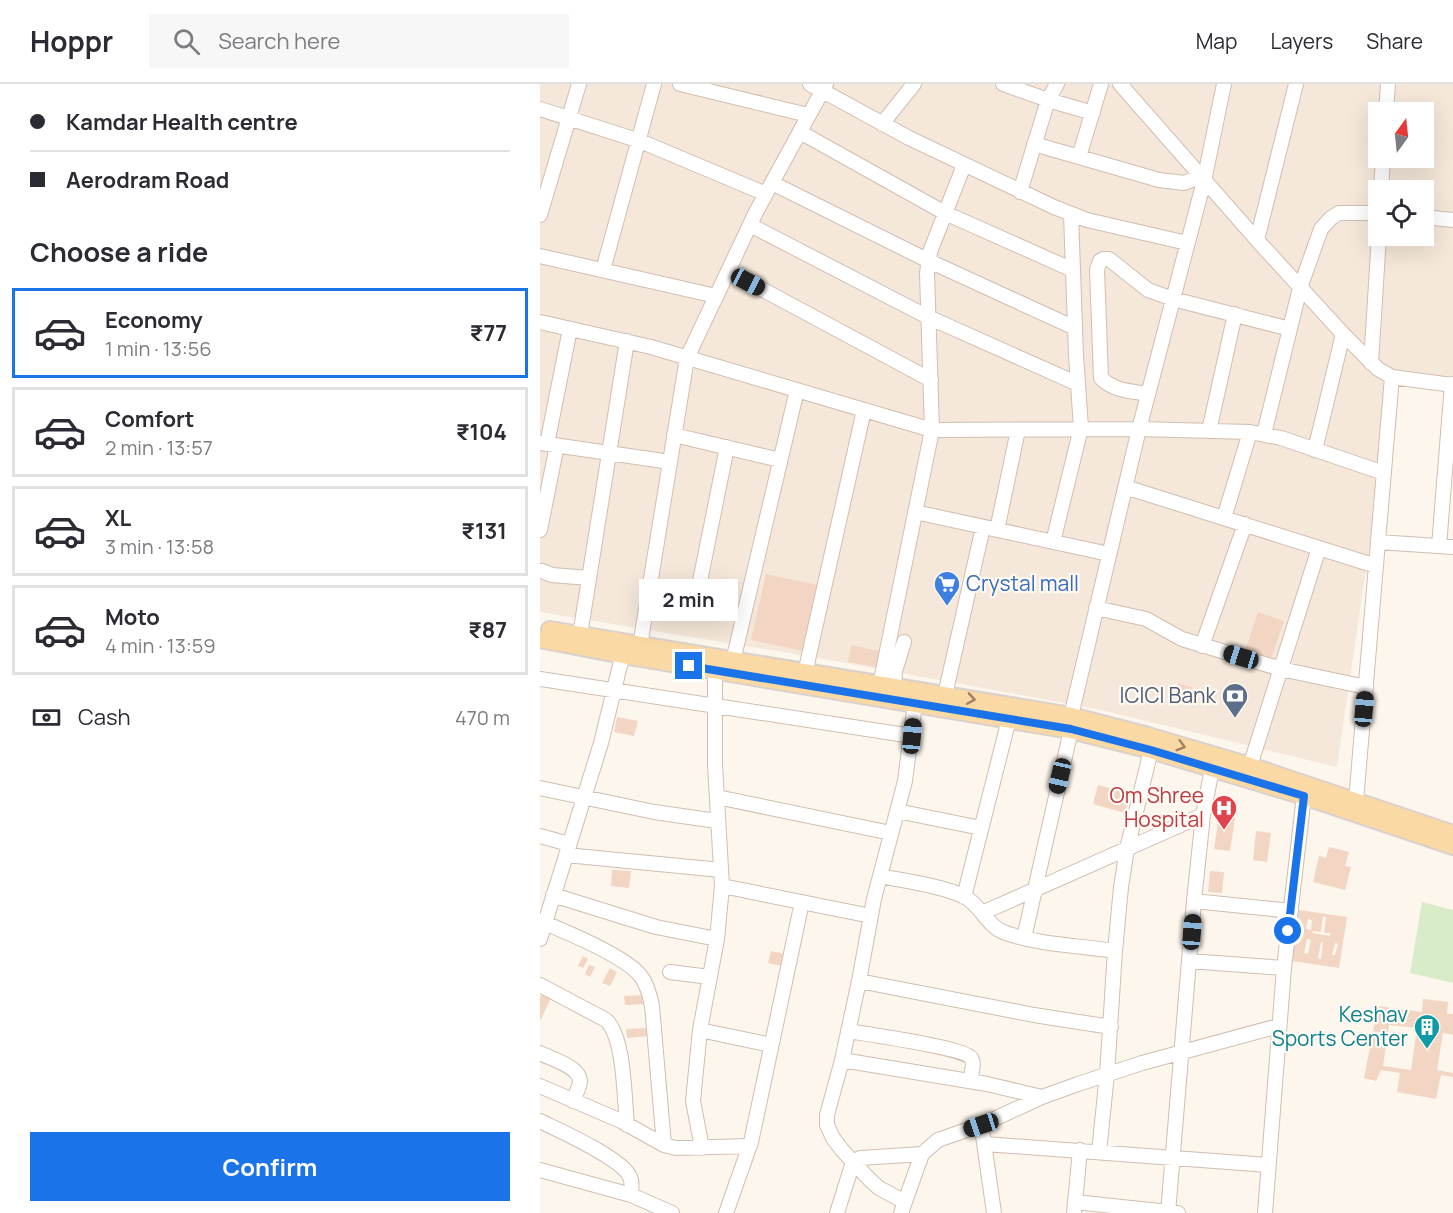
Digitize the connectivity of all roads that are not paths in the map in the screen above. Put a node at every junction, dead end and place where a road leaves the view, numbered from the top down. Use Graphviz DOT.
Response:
graph roads {
  1 [pos="579,84"];
  2 [pos="654,84"];
  3 [pos="680,84"];
  4 [pos="914,84"];
  5 [pos="1003,84"];
  6 [pos="1058,84"];
  7 [pos="1101,84"];
  8 [pos="1120,84"];
  9 [pos="1224,84"];
  10 [pos="1296,84"];
  11 [pos="1388,84"];
  12 [pos="819,86"];
  13 [pos="1048,100"];
  14 [pos="1387,102"];
  15 [pos="540,109"];
  16 [pos="1093,113"];
  17 [pos="808,116"];
  18 [pos="569,118"];
  19 [pos="882,124"];
  20 [pos="800,132"];
  21 [pos="640,141"];
  22 [pos="1034,144"];
  23 [pos="1080,157"];
  24 [pos="964,165"];
  25 [pos="1202,179"];
  26 [pos="769,188"];
  27 [pos="1020,192"];
  28 [pos="945,213"];
  29 [pos="1368,213"];
  30 [pos="1071,214"];
  31 [pos="540,215"];
  32 [pos="1434,218"];
  33 [pos="1453,220"];
  34 [pos="750,225"];
  35 [pos="1257,240"];
  36 [pos="1187,243"];
  37 [pos="1378,246"];
  38 [pos="540,256"];
  39 [pos="929,261"];
  40 [pos="603,270"];
  41 [pos="1073,270"];
  42 [pos="728,271"];
  43 [pos="1300,288"];
  44 [pos="716,296"];
  45 [pos="1173,298"];
  46 [pos="1235,314"];
  47 [pos="928,317"];
  48 [pos="540,322"];
  49 [pos="570,328"];
  50 [pos="1075,328"];
  51 [pos="1290,328"];
  52 [pos="1343,334"];
  53 [pos="627,341"];
  54 [pos="687,358"];
  55 [pos="1371,363"];
  56 [pos="1392,378"];
  57 [pos="931,380"];
  58 [pos="1078,384"];
  59 [pos="1453,385"];
  60 [pos="796,390"];
  61 [pos="1148,394"];
  62 [pos="864,410"];
  63 [pos="1081,428"];
  64 [pos="1139,429"];
  65 [pos="932,430"];
  66 [pos="1018,430"];
  67 [pos="1209,431"];
  68 [pos="1257,433"];
  69 [pos="674,435"];
  70 [pos="548,444"];
  71 [pos="727,447"];
  72 [pos="1315,450"];
  73 [pos="609,452"];
  74 [pos="780,460"];
  75 [pos="670,462"];
  76 [pos="1384,473"];
  77 [pos="1125,487"];
  78 [pos="915,512"];
  79 [pos="1224,518"];
  80 [pos="1245,525"];
  81 [pos="983,527"];
  82 [pos="540,530"];
  83 [pos="997,530"];
  84 [pos="1053,542"];
  85 [pos="1378,542"];
  86 [pos="1446,546"];
  87 [pos="1319,548"];
  88 [pos="1109,554"];
  89 [pos="1376,566"];
  90 [pos="542,571"];
  91 [pos="590,578"];
  92 [pos="697,596"];
  93 [pos="1096,608"];
  94 [pos="540,628"];
  95 [pos="580,635"];
  96 [pos="540,639"];
  97 [pos="904,642"];
  98 [pos="1202,646"];
  99 [pos="629,648"];
  100 [pos="733,661"];
  101 [pos="1281,669"];
  102 [pos="715,670"];
  103 [pos="805,673"];
  104 [pos="540,679"];
  105 [pos="887,686"];
  106 [pos="1365,687"];
  107 [pos="614,690"];
  108 [pos="945,695"];
  109 [pos="915,703"];
  110 [pos="715,706"];
  111 [pos="1009,719"];
  112 [pos="1071,723"];
  113 [pos="912,736"];
  114 [pos="1151,750"];
  115 [pos="1250,766"];
  116 [pos="1212,769"];
  117 [pos="540,788"];
  118 [pos="1304,790"];
  119 [pos="584,797"];
  120 [pos="717,797"];
  121 [pos="1356,801"];
  122 [pos="897,811"];
  123 [pos="1203,815"];
  124 [pos="717,821"];
  125 [pos="981,828"];
  126 [pos="891,834"];
  127 [pos="1453,834"];
  128 [pos="540,836"];
  129 [pos="1453,846"];
  130 [pos="1127,849"];
  131 [pos="568,850"];
  132 [pos="721,870"];
  133 [pos="880,876"];
  134 [pos="722,886"];
  135 [pos="1035,891"];
  136 [pos="554,895"];
  137 [pos="964,897"];
  138 [pos="1194,901"];
  139 [pos="802,902"];
  140 [pos="1291,910"];
  141 [pos="982,914"];
  142 [pos="871,916"];
  143 [pos="542,922"];
  144 [pos="1024,938"];
  145 [pos="540,939"];
  146 [pos="717,939"];
  147 [pos="1115,951"];
  148 [pos="1189,961"];
  149 [pos="1284,968"];
  150 [pos="670,972"];
  151 [pos="710,977"];
  152 [pos="859,981"];
  153 [pos="540,985"];
  154 [pos="1278,1026"];
  155 [pos="1111,1027"];
  156 [pos="700,1030"];
  157 [pos="848,1031"];
  158 [pos="771,1045"];
  159 [pos="1182,1051"];
  160 [pos="540,1053"];
  161 [pos="842,1060"];
  162 [pos="1107,1074"];
  163 [pos="970,1081"];
  164 [pos="540,1086"];
  165 [pos="1042,1097"];
  166 [pos="573,1101"];
  167 [pos="540,1120"];
  168 [pos="627,1125"];
  169 [pos="981,1125"];
  170 [pos="664,1144"];
  171 [pos="985,1144"];
  172 [pos="750,1146"];
  173 [pos="702,1148"];
  174 [pos="1080,1150"];
  175 [pos="1099,1152"];
  176 [pos="922,1154"];
  177 [pos="1172,1158"];
  178 [pos="853,1162"];
  179 [pos="1268,1165"];
  180 [pos="540,1170"];
  181 [pos="631,1196"];
  182 [pos="903,1208"];
  183 [pos="1075,1208"];
  184 [pos="672,1213"];
  185 [pos="726,1213"];
  186 [pos="837,1213"];
  187 [pos="994,1213"];
  188 [pos="1171,1213"];
  189 [pos="1265,1213"];
  1 -- 18 [label="street"];
  2 -- 21 [label="street"];
  3 -- 17 [label="street"];
  4 -- 19 [label="street"];
  5 -- 13 [label="street"];
  6 -- 13 [label="street"];
  7 -- 16 [label="street"];
  8 -- 25 [label="street"];
  9 -- 25 [label="street"];
  10 -- 35 [label="street"];
  11 -- 14 [label="street"];
  12 -- 17 [label="street"];
  12 -- 19 [label="street"];
  13 -- 16 [label="street"];
  13 -- 22 [label="street"];
  15 -- 18 [label="street"];
  16 -- 23 [label="street"];
  17 -- 20 [label="street"];
  18 -- 21 [label="street"];
  18 -- 31 [label="street"];
  19 -- 24 [label="street"];
  20 -- 26 [label="street"];
  20 -- 28 [label="street"];
  21 -- 26 [label="street"];
  21 -- 40 [label="street"];
  22 -- 23 [label="street"];
  22 -- 27 [label="street"];
  23 -- 25 [label="street"];
  24 -- 27 [label="street"];
  24 -- 28 [label="street"];
  25 -- 35 [label="street"];
  25 -- 36 [label="street"];
  26 -- 34 [label="street"];
  26 -- 39 [label="street"];
  27 -- 30 [label="street"];
  28 -- 39 [label="street"];
  28 -- 41 [label="street"];
  29 -- 43 [label="street"];
  30 -- 36 [label="street"];
  30 -- 41 [label="street"];
  32 -- 33 [label="street"];
  34 -- 42 [label="street"];
  34 -- 47 [label="street"];
  35 -- 43 [label="street"];
  36 -- 45 [label="street"];
  37 -- 55 [label="street"];
  38 -- 40 [label="street"];
  39 -- 47 [label="street"];
  39 -- 50 [label="street"];
  40 -- 44 [label="street"];
  41 -- 50 [label="street"];
  42 -- 44 [label="street"];
  42 -- 57 [label="street"];
  43 -- 51 [label="street"];
  43 -- 52 [label="street"];
  44 -- 54 [label="street"];
  45 -- 46 [label="street"];
  45 -- 61 [label="street"];
  45 -- 61 [label="street"];
  46 -- 51 [label="street"];
  46 -- 67 [label="street"];
  47 -- 57 [label="street"];
  47 -- 58 [label="street"];
  48 -- 49 [label="street"];
  49 -- 53 [label="street"];
  49 -- 70 [label="street"];
  50 -- 58 [label="street"];
  51 -- 68 [label="street"];
  52 -- 55 [label="street"];
  52 -- 72 [label="street"];
  53 -- 54 [label="street"];
  53 -- 73 [label="street"];
  54 -- 60 [label="street"];
  54 -- 69 [label="street"];
  55 -- 56 [label="street"];
  56 -- 59 [label="street"];
  56 -- 76 [label="street"];
  57 -- 65 [label="street"];
  58 -- 63 [label="street"];
  59 -- 86 [label="street"];
  60 -- 62 [label="street"];
  60 -- 74 [label="street"];
  61 -- 64 [label="street"];
  62 -- 65 [label="street"];
  62 -- 103 [label="street"];
  63 -- 64 [label="street"];
  63 -- 66 [label="street"];
  63 -- 84 [label="street"];
  64 -- 67 [label="street"];
  64 -- 77 [label="street"];
  65 -- 66 [label="street"];
  65 -- 78 [label="street"];
  66 -- 83 [label="street"];
  67 -- 68 [label="street"];
  68 -- 72 [label="street"];
  68 -- 79 [label="street"];
  69 -- 71 [label="street"];
  69 -- 75 [label="street"];
  70 -- 73 [label="street"];
  70 -- 82 [label="street"];
  71 -- 74 [label="street"];
  71 -- 92 [label="street"];
  72 -- 76 [label="street"];
  73 -- 75 [label="street"];
  73 -- 91 [label="street"];
  74 -- 100 [label="street"];
  75 -- 99 [label="street"];
  76 -- 85 [label="street"];
  77 -- 79 [label="street"];
  77 -- 88 [label="street"];
  78 -- 81 [label="street"];
  78 -- 105 [label="street"];
  79 -- 80 [label="street"];
  80 -- 87 [label="street"];
  80 -- 98 [label="street"];
  81 -- 83 [label="street"];
  81 -- 108 [label="street"];
  83 -- 84 [label="street"];
  84 -- 88 [label="street"];
  85 -- 86 [label="street"];
  85 -- 89 [label="street"];
  87 -- 89 [label="street"];
  87 -- 101 [label="street"];
  88 -- 93 [label="street"];
  89 -- 106 [label="street"];
  90 -- 91 [label="street"];
  91 -- 95 [label="street"];
  93 -- 98 [label="street"];
  93 -- 112 [label="street"];
  94 -- 95 [label="main road"];
  95 -- 99 [label="main road"];
  96 -- 99 [label="main road"];
  97 -- 105 [label="street"];
  98 -- 101 [label="street"];
  99 -- 100 [label="main road"];
  99 -- 102 [label="main road"];
  99 -- 107 [label="street"];
  100 -- 103 [label="main road"];
  101 -- 106 [label="street"];
  101 -- 115 [label="street"];
  102 -- 109 [label="main road"];
  102 -- 110 [label="street"];
  103 -- 105 [label="main road"];
  104 -- 107 [label="street"];
  105 -- 108 [label="main road"];
  106 -- 121 [label="street"];
  107 -- 110 [label="street"];
  107 -- 119 [label="street"];
  108 -- 112 [label="main road, one-way"];
  109 -- 111 [label="main road"];
  109 -- 113 [label="street"];
  110 -- 113 [label="street"];
  110 -- 120 [label="street"];
  111 -- 112 [label="main road"];
  111 -- 125 [label="street"];
  112 -- 114 [label="main road"];
  112 -- 115 [label="main road, one-way"];
  112 -- 135 [label="street"];
  113 -- 122 [label="street"];
  114 -- 116 [label="main road"];
  114 -- 130 [label="street"];
  115 -- 118 [label="main road"];
  116 -- 118 [label="main road"];
  116 -- 123 [label="street"];
  117 -- 119 [label="street"];
  118 -- 121 [label="main road"];
  118 -- 129 [label="main road"];
  118 -- 140 [label="street"];
  119 -- 124 [label="street"];
  119 -- 131 [label="street"];
  120 -- 124 [label="street"];
  120 -- 126 [label="street"];
  121 -- 127 [label="main road"];
  122 -- 125 [label="street"];
  122 -- 126 [label="street"];
  123 -- 130 [label="street"];
  123 -- 138 [label="street"];
  124 -- 132 [label="street"];
  125 -- 137 [label="street"];
  126 -- 133 [label="street"];
  128 -- 131 [label="street"];
  130 -- 135 [label="street"];
  130 -- 147 [label="street"];
  131 -- 132 [label="street"];
  131 -- 136 [label="street"];
  132 -- 134 [label="street"];
  133 -- 137 [label="street"];
  133 -- 142 [label="street"];
  134 -- 139 [label="street"];
  134 -- 146 [label="street"];
  135 -- 141 [label="street"];
  135 -- 144 [label="street"];
  136 -- 143 [label="street"];
  136 -- 146 [label="street"];
  137 -- 141 [label="street"];
  138 -- 140 [label="street"];
  138 -- 148 [label="street"];
  139 -- 142 [label="street"];
  139 -- 158 [label="street"];
  140 -- 149 [label="street"];
  141 -- 144 [label="street"];
  142 -- 152 [label="street"];
  143 -- 145 [label="street"];
  143 -- 170 [label="street"];
  144 -- 147 [label="street"];
  146 -- 151 [label="street"];
  147 -- 155 [label="street"];
  148 -- 149 [label="street"];
  148 -- 159 [label="street"];
  149 -- 154 [label="street"];
  150 -- 151 [label="street"];
  151 -- 156 [label="street"];
  152 -- 155 [label="street"];
  152 -- 157 [label="street"];
  153 -- 168 [label="street"];
  154 -- 159 [label="street"];
  154 -- 179 [label="street"];
  155 -- 162 [label="street"];
  156 -- 158 [label="street"];
  156 -- 173 [label="street"];
  157 -- 161 [label="street"];
  157 -- 163 [label="street"];
  158 -- 172 [label="street"];
  159 -- 162 [label="street"];
  159 -- 177 [label="street"];
  160 -- 166 [label="street"];
  161 -- 163 [label="street"];
  161 -- 178 [label="street"];
  162 -- 165 [label="street"];
  162 -- 175 [label="street"];
  163 -- 165 [label="street"];
  164 -- 166 [label="street"];
  165 -- 169 [label="street"];
  166 -- 168 [label="street"];
  167 -- 181 [label="street"];
  168 -- 170 [label="street"];
  169 -- 171 [label="street"];
  169 -- 176 [label="street"];
  170 -- 173 [label="street"];
  171 -- 174 [label="street"];
  171 -- 187 [label="street"];
  172 -- 173 [label="street"];
  172 -- 185 [label="street"];
  174 -- 175 [label="street"];
  174 -- 183 [label="street"];
  175 -- 177 [label="street"];
  176 -- 178 [label="street"];
  176 -- 182 [label="street"];
  177 -- 179 [label="street"];
  177 -- 188 [label="street"];
  178 -- 182 [label="street"];
  178 -- 186 [label="street"];
  179 -- 189 [label="street"];
  180 -- 181 [label="street"];
  181 -- 184 [label="street"];
  183 -- 188 [label="street"];
}
